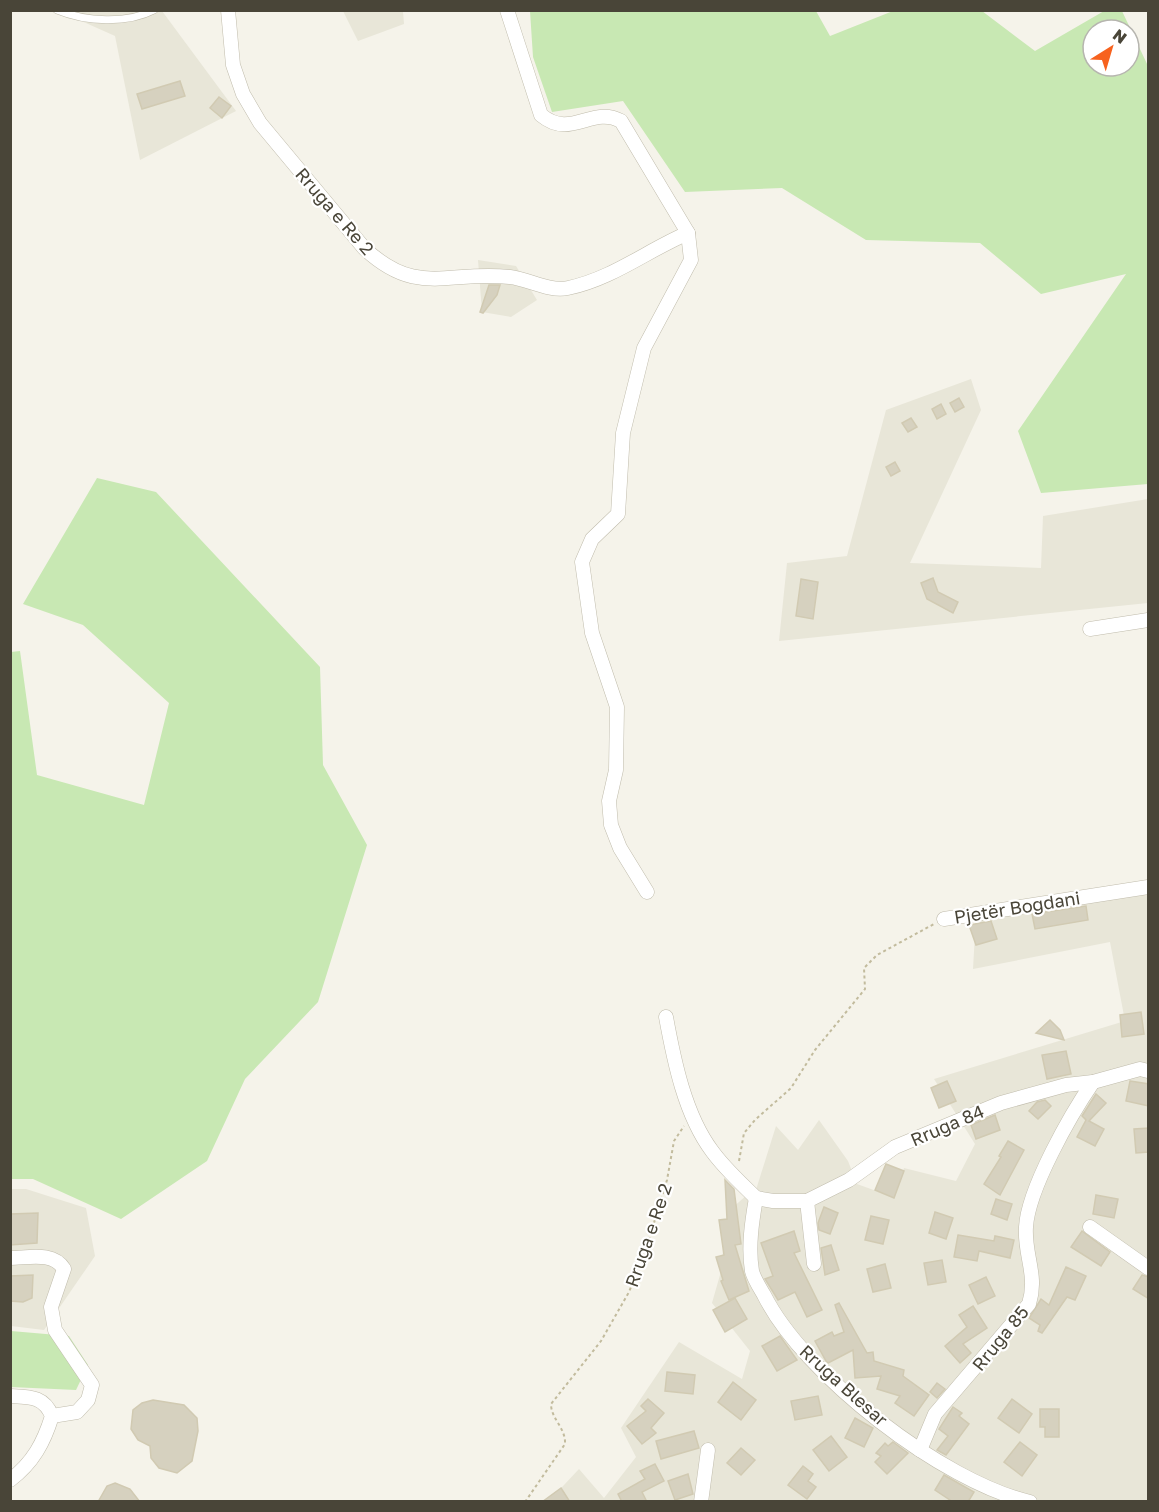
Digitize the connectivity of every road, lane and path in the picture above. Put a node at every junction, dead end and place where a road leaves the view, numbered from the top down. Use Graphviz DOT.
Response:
graph roads {
  1 [pos="57,10"];
  2 [pos="154,10"];
  3 [pos="228,10"];
  4 [pos="507,10"];
  5 [pos="688,232"];
  6 [pos="1149,620"];
  7 [pos="1090,628"];
  8 [pos="1149,887"];
  9 [pos="647,892"];
  10 [pos="944,919"];
  11 [pos="666,1017"];
  12 [pos="1149,1071"];
  13 [pos="1093,1082"];
  14 [pos="692,1114"];
  15 [pos="735,1178"];
  16 [pos="756,1198"];
  17 [pos="807,1202"];
  18 [pos="1090,1227"];
  19 [pos="10,1258"];
  20 [pos="814,1264"];
  21 [pos="1149,1268"];
  22 [pos="10,1396"];
  23 [pos="52,1416"];
  24 [pos="708,1450"];
  25 [pos="920,1450"];
  26 [pos="10,1480"];
  27 [pos="525,1502"];
  28 [pos="700,1502"];
  29 [pos="1030,1502"];
  1 -- 2 [label="lane"];
  3 -- 5 [label="street, Rruga e Re 2"];
  4 -- 5 [label="street"];
  5 -- 9 [label="street"];
  6 -- 7 [label="street"];
  8 -- 10 [label="street, Pjetër Bogdani"];
  10 -- 15 [label="path, Pjetër Bogdani"];
  11 -- 14 [label="street"];
  12 -- 13 [label="street, Rruga 84"];
  13 -- 17 [label="street, Rruga 84"];
  13 -- 25 [label="street, Rruga 85"];
  14 -- 15 [label="street"];
  14 -- 27 [label="path, Rruga e Re 2"];
  15 -- 16 [label="street"];
  16 -- 17 [label="street, Rruga 84"];
  16 -- 25 [label="street, Rruga Blesar"];
  17 -- 20 [label="street"];
  18 -- 21 [label="street"];
  19 -- 23 [label="street"];
  22 -- 23 [label="street"];
  23 -- 26 [label="street"];
  24 -- 28 [label="street"];
  25 -- 29 [label="street, Rruga Blesar"];
}
